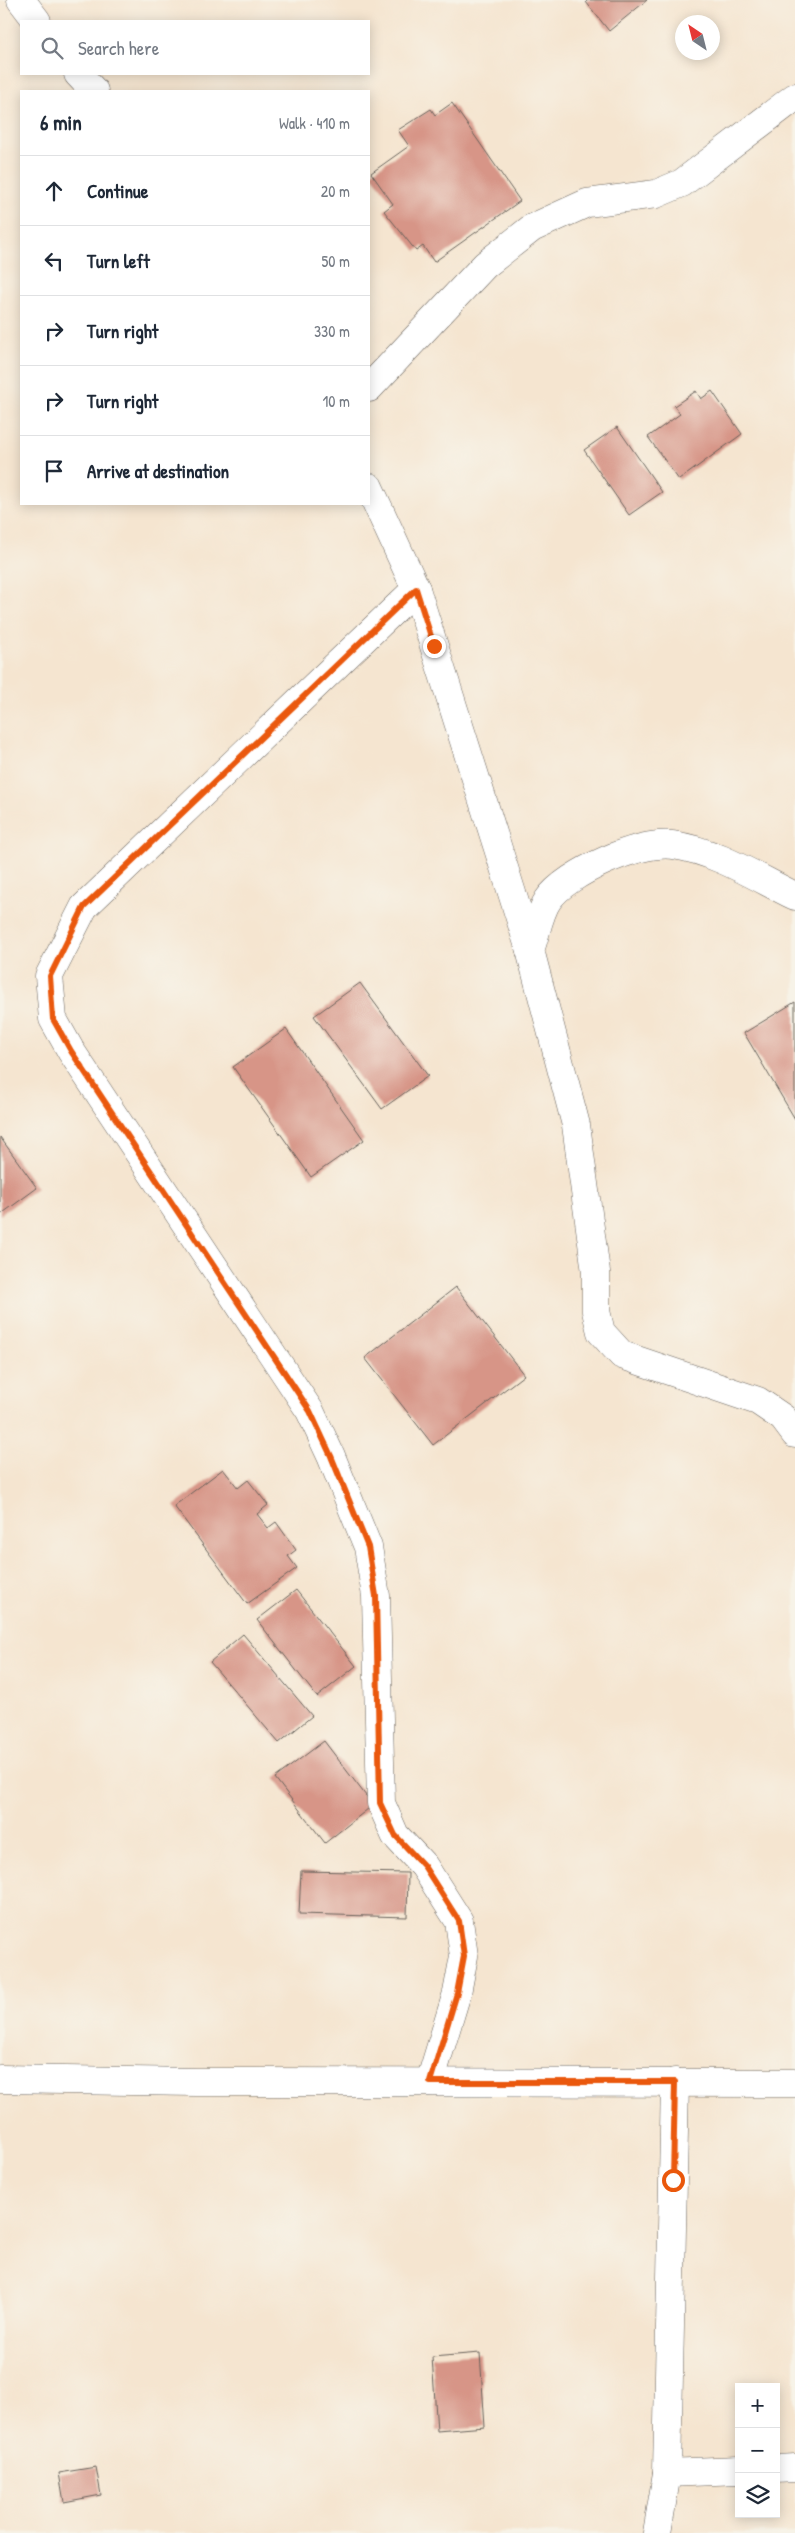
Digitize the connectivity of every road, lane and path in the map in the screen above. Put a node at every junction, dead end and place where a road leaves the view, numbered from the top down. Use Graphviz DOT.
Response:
graph roads {
  1 [pos="21,0"];
  2 [pos="36,20"];
  3 [pos="79,75"];
  4 [pos="93,90"];
  5 [pos="795,97"];
  6 [pos="370,387"];
  7 [pos="370,489"];
  8 [pos="416,589"];
  9 [pos="795,896"];
  10 [pos="530,950"];
  11 [pos="795,1434"];
  12 [pos="0,2079"];
  13 [pos="430,2082"];
  14 [pos="675,2082"];
  15 [pos="795,2083"];
  16 [pos="795,2468"];
  17 [pos="780,2469"];
  18 [pos="735,2470"];
  19 [pos="667,2472"];
  20 [pos="657,2533"];
  1 -- 2 [label="street"];
  3 -- 4 [label="street"];
  5 -- 6 [label="street"];
  7 -- 8 [label="street"];
  8 -- 10 [label="street"];
  8 -- 13 [label="street"];
  9 -- 10 [label="street"];
  10 -- 11 [label="street"];
  12 -- 13 [label="street"];
  13 -- 14 [label="street"];
  14 -- 15 [label="street"];
  14 -- 19 [label="street"];
  16 -- 17 [label="street"];
  18 -- 19 [label="street"];
  19 -- 20 [label="street"];
}
